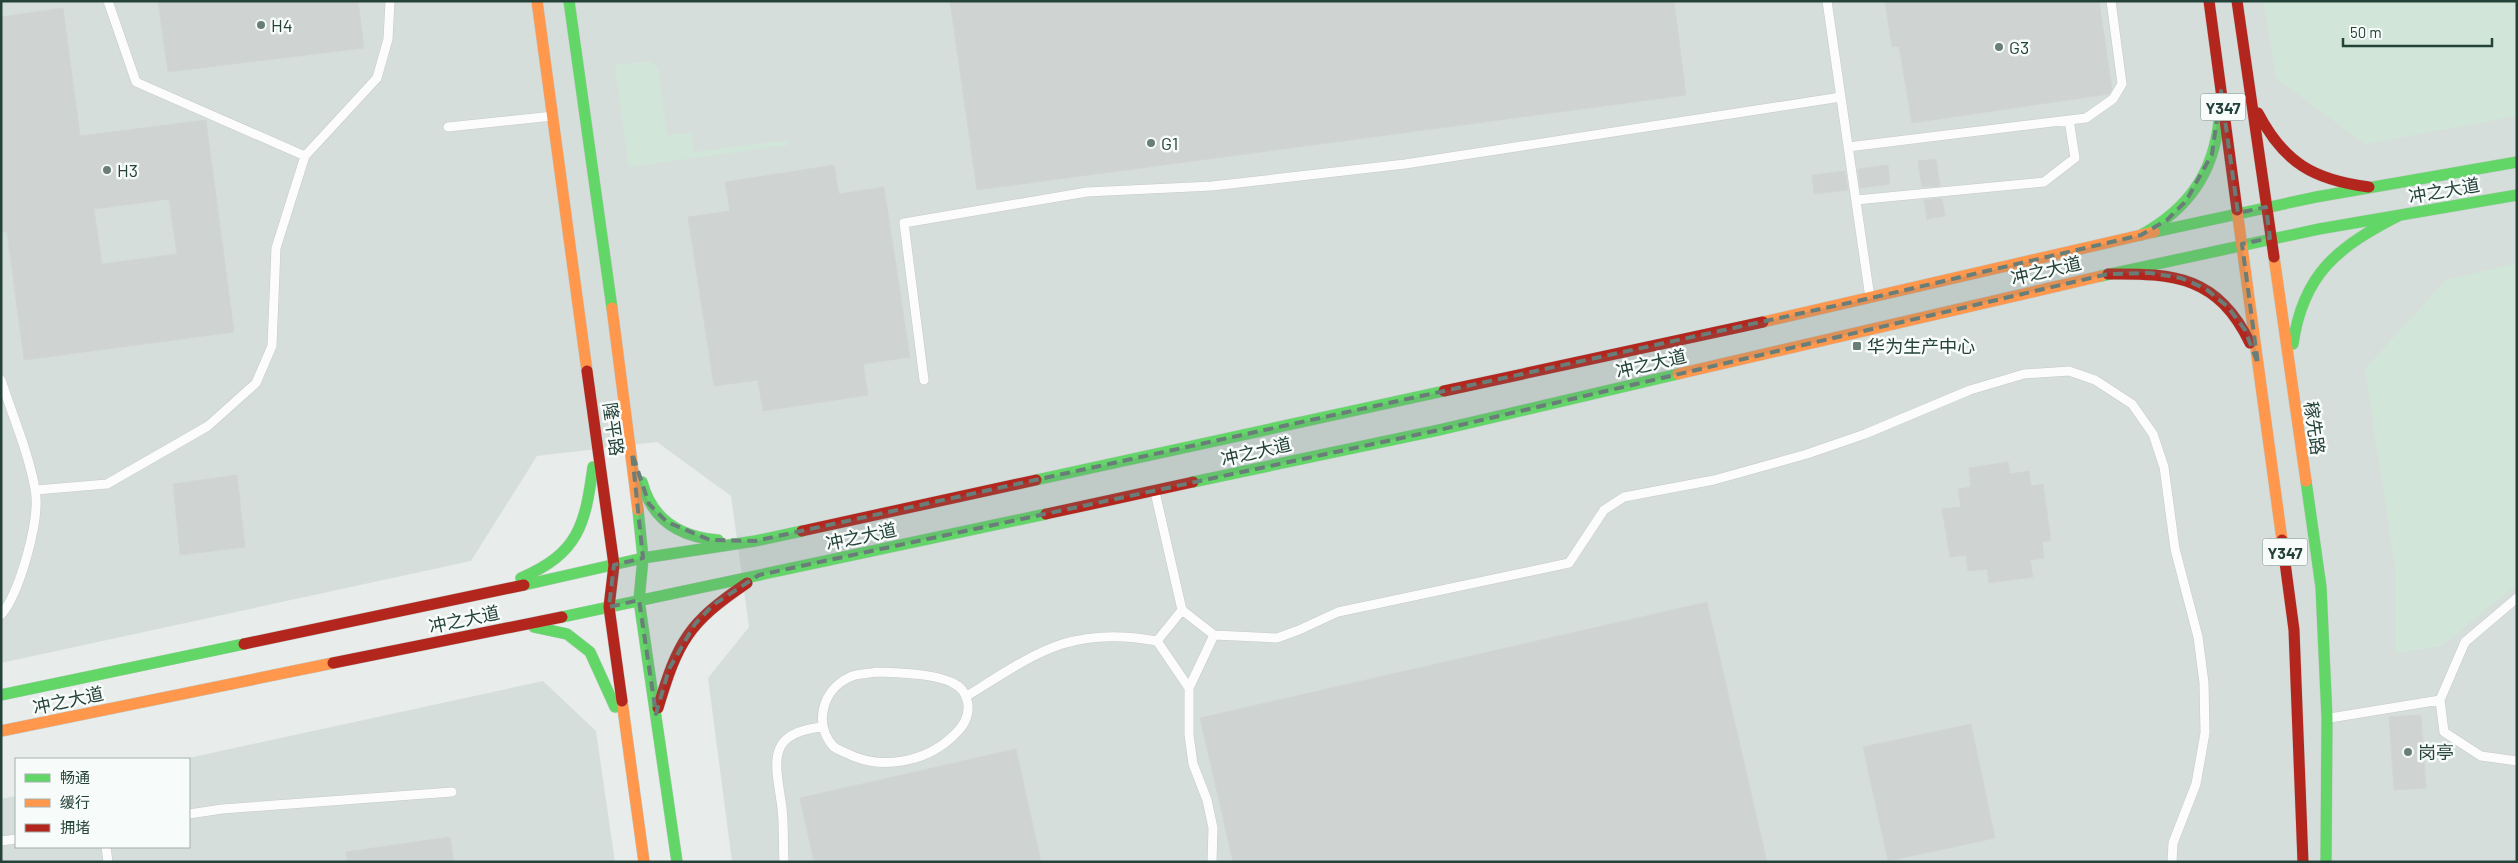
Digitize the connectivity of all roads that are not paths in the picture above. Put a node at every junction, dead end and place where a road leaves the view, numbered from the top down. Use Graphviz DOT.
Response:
graph roads {
  1 [pos="108,1"];
  2 [pos="390,1"];
  3 [pos="537,1"];
  4 [pos="569,1"];
  5 [pos="1827,1"];
  6 [pos="2111,1"];
  7 [pos="2209,1"];
  8 [pos="2237,1"];
  9 [pos="2221,90"];
  10 [pos="2250,96"];
  11 [pos="1841,97"];
  12 [pos="553,116"];
  13 [pos="2069,120"];
  14 [pos="448,127"];
  15 [pos="1848,146"];
  16 [pos="305,156"];
  17 [pos="2517,162"];
  18 [pos="2369,187"];
  19 [pos="2517,195"];
  20 [pos="1856,200"];
  21 [pos="2266,207"];
  22 [pos="2238,213"];
  23 [pos="2400,215"];
  24 [pos="2141,235"];
  25 [pos="2270,238"];
  26 [pos="2242,244"];
  27 [pos="2108,274"];
  28 [pos="1870,298"];
  29 [pos="2258,364"];
  30 [pos="1,380"];
  31 [pos="924,380"];
  32 [pos="2291,382"];
  33 [pos="597,431"];
  34 [pos="632,453"];
  35 [pos="36,490"];
  36 [pos="1155,492"];
  37 [pos="755,541"];
  38 [pos="643,558"];
  39 [pos="614,565"];
  40 [pos="759,575"];
  41 [pos="478,595"];
  42 [pos="2517,598"];
  43 [pos="639,600"];
  44 [pos="609,607"];
  45 [pos="1182,610"];
  46 [pos="1,615"];
  47 [pos="490,632"];
  48 [pos="1214,635"];
  49 [pos="1157,641"];
  50 [pos="1189,688"];
  51 [pos="1,695"];
  52 [pos="967,696"];
  53 [pos="2440,700"];
  54 [pos="656,714"];
  55 [pos="2327,718"];
  56 [pos="822,726"];
  57 [pos="1,732"];
  58 [pos="627,733"];
  59 [pos="2517,761"];
  60 [pos="452,792"];
  61 [pos="190,814"];
  62 [pos="15,839"];
  63 [pos="1,841"];
  64 [pos="106,848"];
  65 [pos="108,862"];
  66 [pos="644,862"];
  67 [pos="677,862"];
  68 [pos="784,862"];
  69 [pos="1212,862"];
  70 [pos="2172,862"];
  71 [pos="2302,862"];
  72 [pos="2326,862"];
  1 -- 16 [label="lane"];
  2 -- 16 [label="lane"];
  3 -- 12 [label="main road, 隆平路"];
  4 -- 34 [label="main road, 隆平路"];
  5 -- 11 [label="lane"];
  6 -- 13 [label="lane"];
  7 -- 9 [label="main road, Y347"];
  8 -- 10 [label="main road, 稼先路 / Y347"];
  9 -- 22 [label="main road, Y347"];
  9 -- 24 [label="main road"];
  10 -- 18 [label="main road"];
  10 -- 21 [label="main road, 稼先路 / Y347"];
  11 -- 15 [label="lane"];
  11 -- 31 [label="lane"];
  12 -- 14 [label="lane"];
  12 -- 33 [label="main road, 隆平路"];
  13 -- 15 [label="lane"];
  13 -- 20 [label="lane"];
  15 -- 20 [label="lane"];
  16 -- 35 [label="lane"];
  17 -- 18 [label="main road, 冲之大道"];
  18 -- 21 [label="main road, 冲之大道"];
  19 -- 23 [label="main road, 冲之大道"];
  20 -- 28 [label="lane"];
  21 -- 22 [label="main road, 冲之大道"];
  21 -- 25 [label="main road, 稼先路 / Y347"];
  22 -- 24 [label="main road, 冲之大道"];
  22 -- 26 [label="main road, Y347"];
  23 -- 25 [label="main road, 冲之大道"];
  23 -- 32 [label="main road"];
  24 -- 28 [label="main road, 冲之大道"];
  25 -- 26 [label="main road, 冲之大道"];
  25 -- 32 [label="main road, 稼先路 / Y347"];
  26 -- 27 [label="main road, 冲之大道"];
  26 -- 29 [label="main road, Y347"];
  27 -- 29 [label="main road"];
  27 -- 36 [label="main road, 冲之大道"];
  28 -- 37 [label="main road, 冲之大道"];
  29 -- 71 [label="main road, Y347"];
  30 -- 35 [label="lane"];
  32 -- 55 [label="main road, 稼先路 / Y347"];
  33 -- 39 [label="main road, 隆平路"];
  33 -- 41 [label="main road"];
  34 -- 37 [label="main road"];
  34 -- 38 [label="main road, 隆平路"];
  35 -- 46 [label="lane"];
  36 -- 40 [label="main road, 冲之大道"];
  36 -- 45 [label="lane"];
  37 -- 38 [label="main road, 冲之大道"];
  38 -- 39 [label="main road, 冲之大道"];
  38 -- 43 [label="main road, 隆平路"];
  39 -- 41 [label="main road, 冲之大道"];
  39 -- 44 [label="main road, 隆平路"];
  40 -- 43 [label="main road, 冲之大道"];
  40 -- 54 [label="main road"];
  41 -- 51 [label="main road, 冲之大道"];
  42 -- 53 [label="lane"];
  43 -- 44 [label="main road, 冲之大道"];
  43 -- 54 [label="main road, 隆平路"];
  44 -- 47 [label="main road, 冲之大道"];
  44 -- 58 [label="main road, 隆平路"];
  45 -- 48 [label="lane"];
  45 -- 49 [label="lane"];
  47 -- 57 [label="main road, 冲之大道"];
  47 -- 58 [label="main road"];
  48 -- 50 [label="lane"];
  48 -- 70 [label="lane"];
  49 -- 50 [label="lane"];
  49 -- 52 [label="lane"];
  50 -- 69 [label="lane"];
  52 -- 56 [label="lane"];
  52 -- 56 [label="lane"];
  53 -- 55 [label="lane"];
  53 -- 59 [label="lane"];
  54 -- 67 [label="main road, 隆平路"];
  55 -- 72 [label="main road, 稼先路 / Y347"];
  56 -- 68 [label="lane"];
  58 -- 66 [label="main road, 隆平路"];
  60 -- 61 [label="lane"];
  62 -- 63 [label="lane"];
  64 -- 65 [label="lane"];
}
